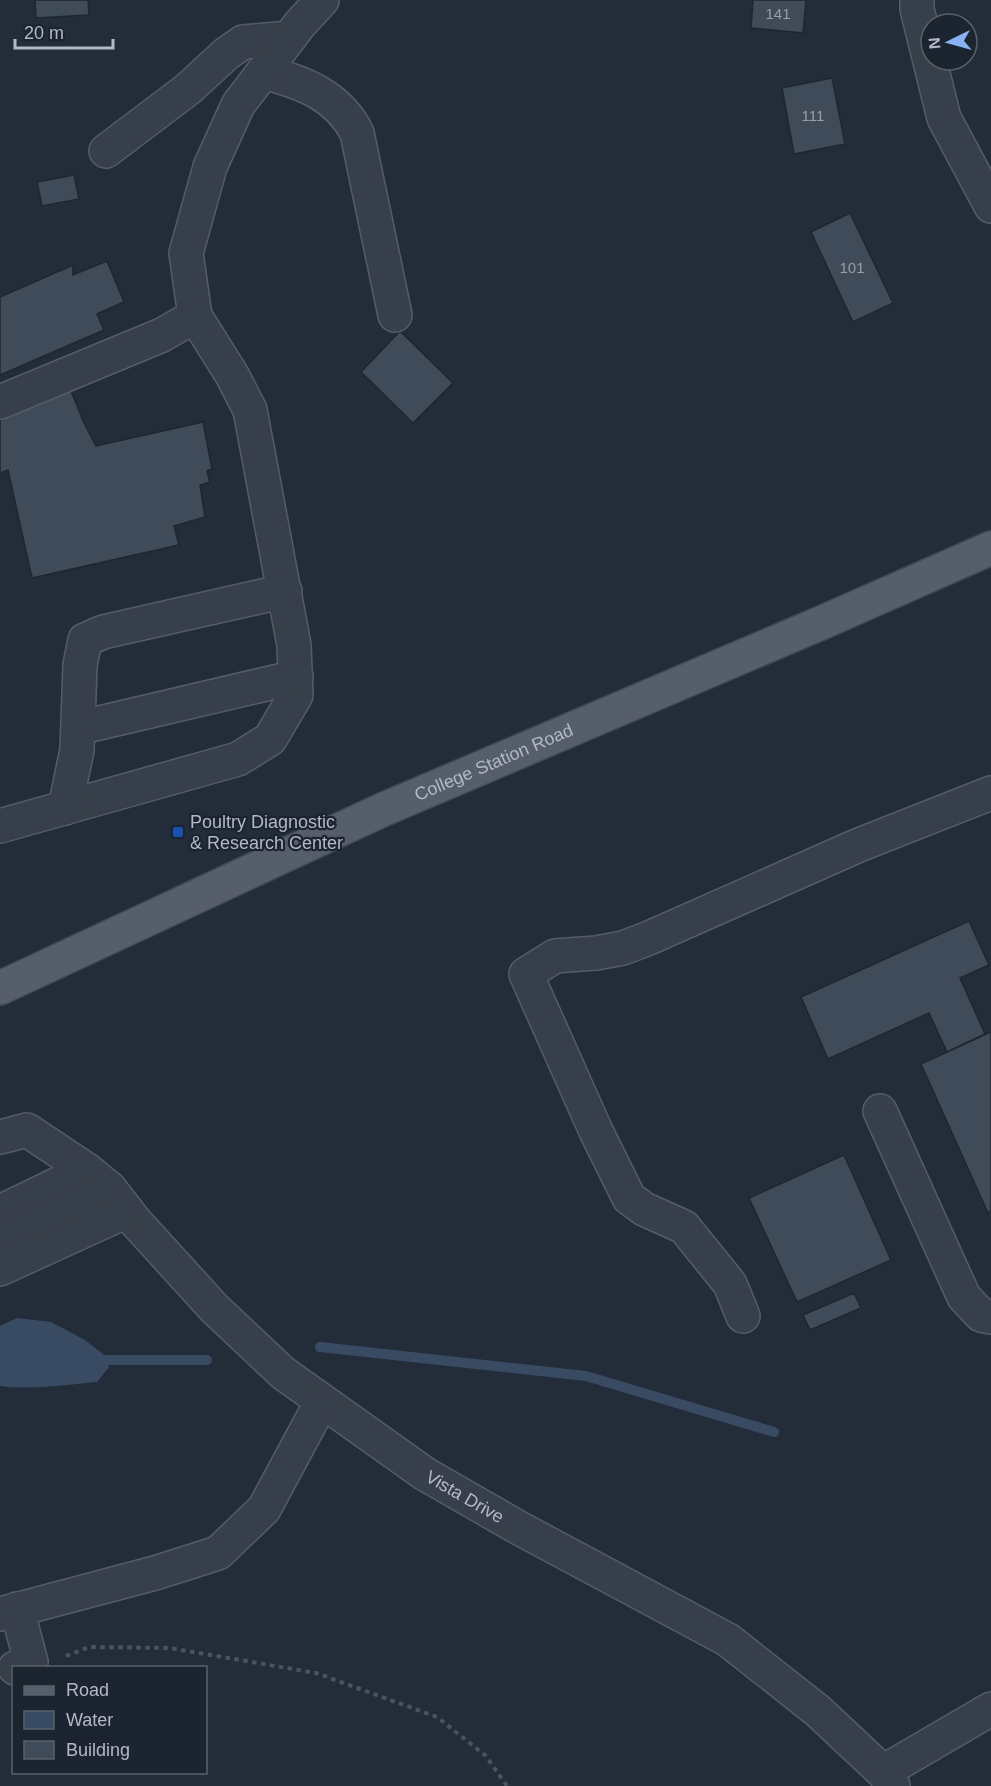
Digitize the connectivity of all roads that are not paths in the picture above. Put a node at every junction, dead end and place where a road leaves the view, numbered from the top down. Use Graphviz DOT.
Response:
graph roads {
  1 [pos="322,0"];
  2 [pos="922,3"];
  3 [pos="289,38"];
  4 [pos="263,72"];
  5 [pos="106,151"];
  6 [pos="991,206"];
  7 [pos="395,315"];
  8 [pos="195,316"];
  9 [pos="0,402"];
  10 [pos="991,548"];
  11 [pos="285,591"];
  12 [pos="296,677"];
  13 [pos="78,728"];
  14 [pos="991,793"];
  15 [pos="65,808"];
  16 [pos="0,826"];
  17 [pos="0,988"];
  18 [pos="880,1111"];
  19 [pos="0,1137"];
  20 [pos="108,1190"];
  21 [pos="0,1212"];
  22 [pos="0,1240"];
  23 [pos="0,1269"];
  24 [pos="743,1316"];
  25 [pos="991,1317"];
  26 [pos="321,1401"];
  27 [pos="8,1612"];
  28 [pos="20,1666"];
  29 [pos="991,1709"];
  30 [pos="888,1779"];
  1 -- 3 [label="street"];
  2 -- 6 [label="street"];
  3 -- 4 [label="street"];
  3 -- 5 [label="street"];
  4 -- 7 [label="street"];
  4 -- 8 [label="street"];
  8 -- 9 [label="street"];
  8 -- 11 [label="street"];
  10 -- 17 [label="main road, College Station Road"];
  11 -- 12 [label="street"];
  11 -- 13 [label="street"];
  12 -- 13 [label="street"];
  12 -- 15 [label="street"];
  13 -- 15 [label="street"];
  14 -- 24 [label="street"];
  15 -- 16 [label="street"];
  18 -- 25 [label="street"];
  19 -- 20 [label="street, Vista Drive"];
  20 -- 21 [label="street"];
  20 -- 22 [label="street"];
  20 -- 23 [label="street"];
  20 -- 26 [label="street, Vista Drive"];
  26 -- 27 [label="street"];
  26 -- 30 [label="street, Vista Drive"];
  27 -- 28 [label="street"];
  29 -- 30 [label="street, Vista Drive"];
}
